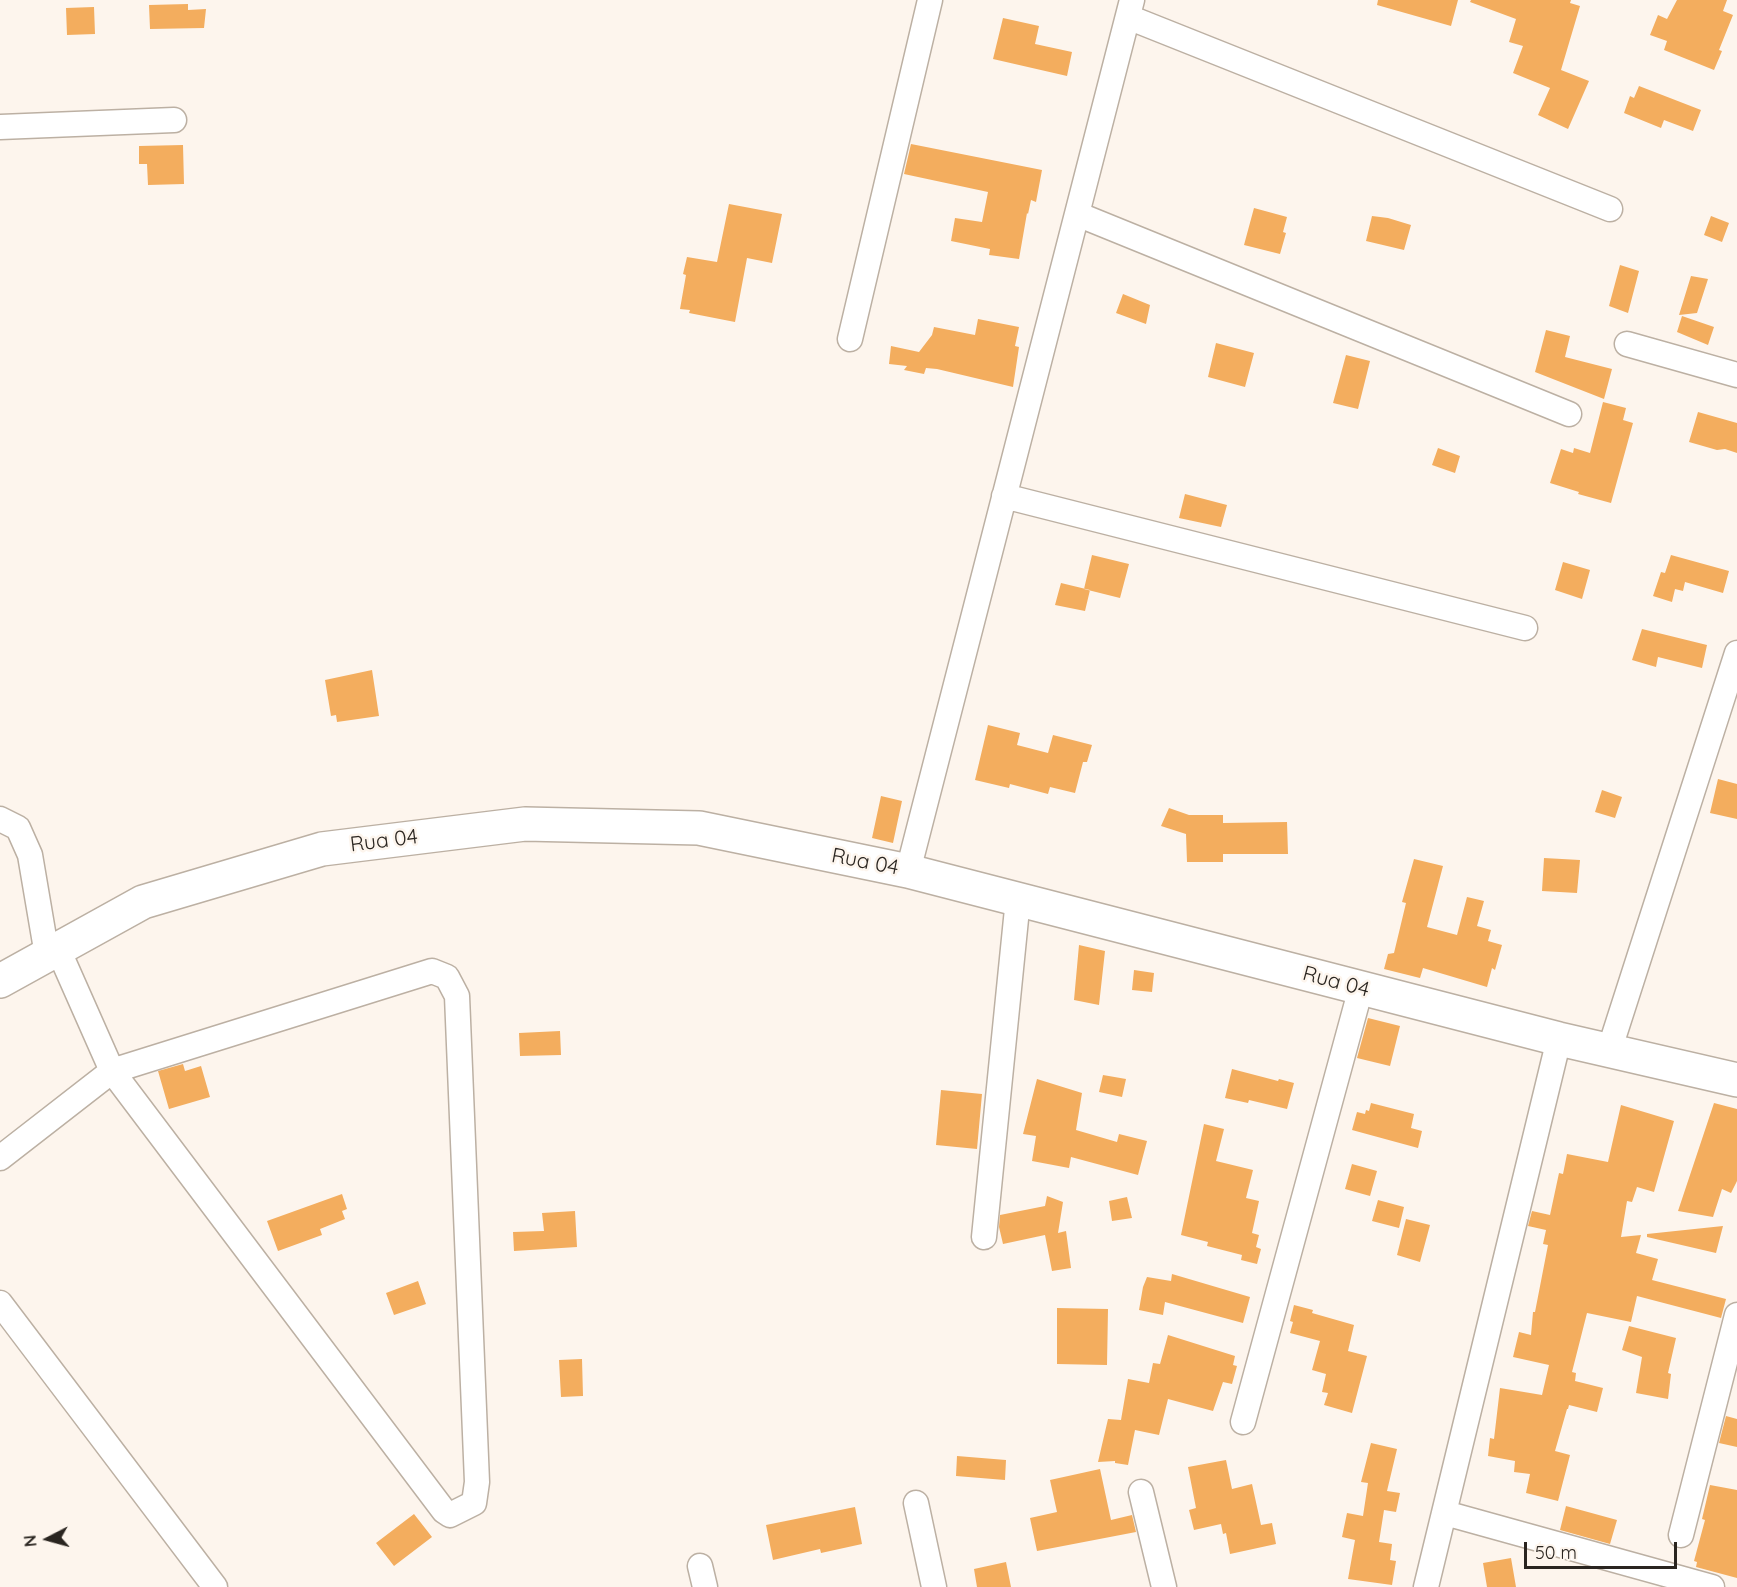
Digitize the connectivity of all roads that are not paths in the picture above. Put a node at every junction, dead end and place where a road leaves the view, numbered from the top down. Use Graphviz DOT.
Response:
graph roads {
  1 [pos="930,0"];
  2 [pos="1130,8"];
  3 [pos="174,120"];
  4 [pos="0,128"];
  5 [pos="1610,208"];
  6 [pos="1077,214"];
  7 [pos="850,339"];
  8 [pos="1627,344"];
  9 [pos="1737,375"];
  10 [pos="1569,414"];
  11 [pos="1004,496"];
  12 [pos="1525,628"];
  13 [pos="1737,653"];
  14 [pos="0,819"];
  15 [pos="908,871"];
  16 [pos="1018,899"];
  17 [pos="53,952"];
  18 [pos="0,981"];
  19 [pos="1361,988"];
  20 [pos="1559,1039"];
  21 [pos="1610,1051"];
  22 [pos="112,1071"];
  23 [pos="1737,1080"];
  24 [pos="0,1158"];
  25 [pos="984,1237"];
  26 [pos="0,1303"];
  27 [pos="1737,1315"];
  28 [pos="1243,1422"];
  29 [pos="1141,1491"];
  30 [pos="916,1503"];
  31 [pos="1445,1513"];
  32 [pos="1680,1535"];
  33 [pos="215,1587"];
  34 [pos="934,1587"];
  35 [pos="1164,1587"];
  36 [pos="1426,1587"];
  37 [pos="1712,1587"];
  1 -- 7 [label="street"];
  2 -- 5 [label="street"];
  2 -- 6 [label="street"];
  3 -- 4 [label="street"];
  6 -- 10 [label="street"];
  6 -- 11 [label="street"];
  8 -- 9 [label="street"];
  11 -- 12 [label="street"];
  11 -- 15 [label="street"];
  13 -- 21 [label="street"];
  14 -- 17 [label="street"];
  15 -- 16 [label="street, Rua 04"];
  15 -- 17 [label="street, Rua 04"];
  16 -- 19 [label="street, Rua 04"];
  16 -- 25 [label="street"];
  17 -- 18 [label="street, Rua 04"];
  17 -- 22 [label="street"];
  19 -- 20 [label="street, Rua 04"];
  19 -- 28 [label="street"];
  20 -- 21 [label="street, Rua 04"];
  20 -- 31 [label="street"];
  21 -- 23 [label="street, Rua 04"];
  22 -- 22 [label="street"];
  22 -- 24 [label="street"];
  26 -- 33 [label="street"];
  27 -- 32 [label="street"];
  29 -- 35 [label="street"];
  30 -- 34 [label="street"];
  31 -- 36 [label="street"];
  31 -- 37 [label="street"];
}
